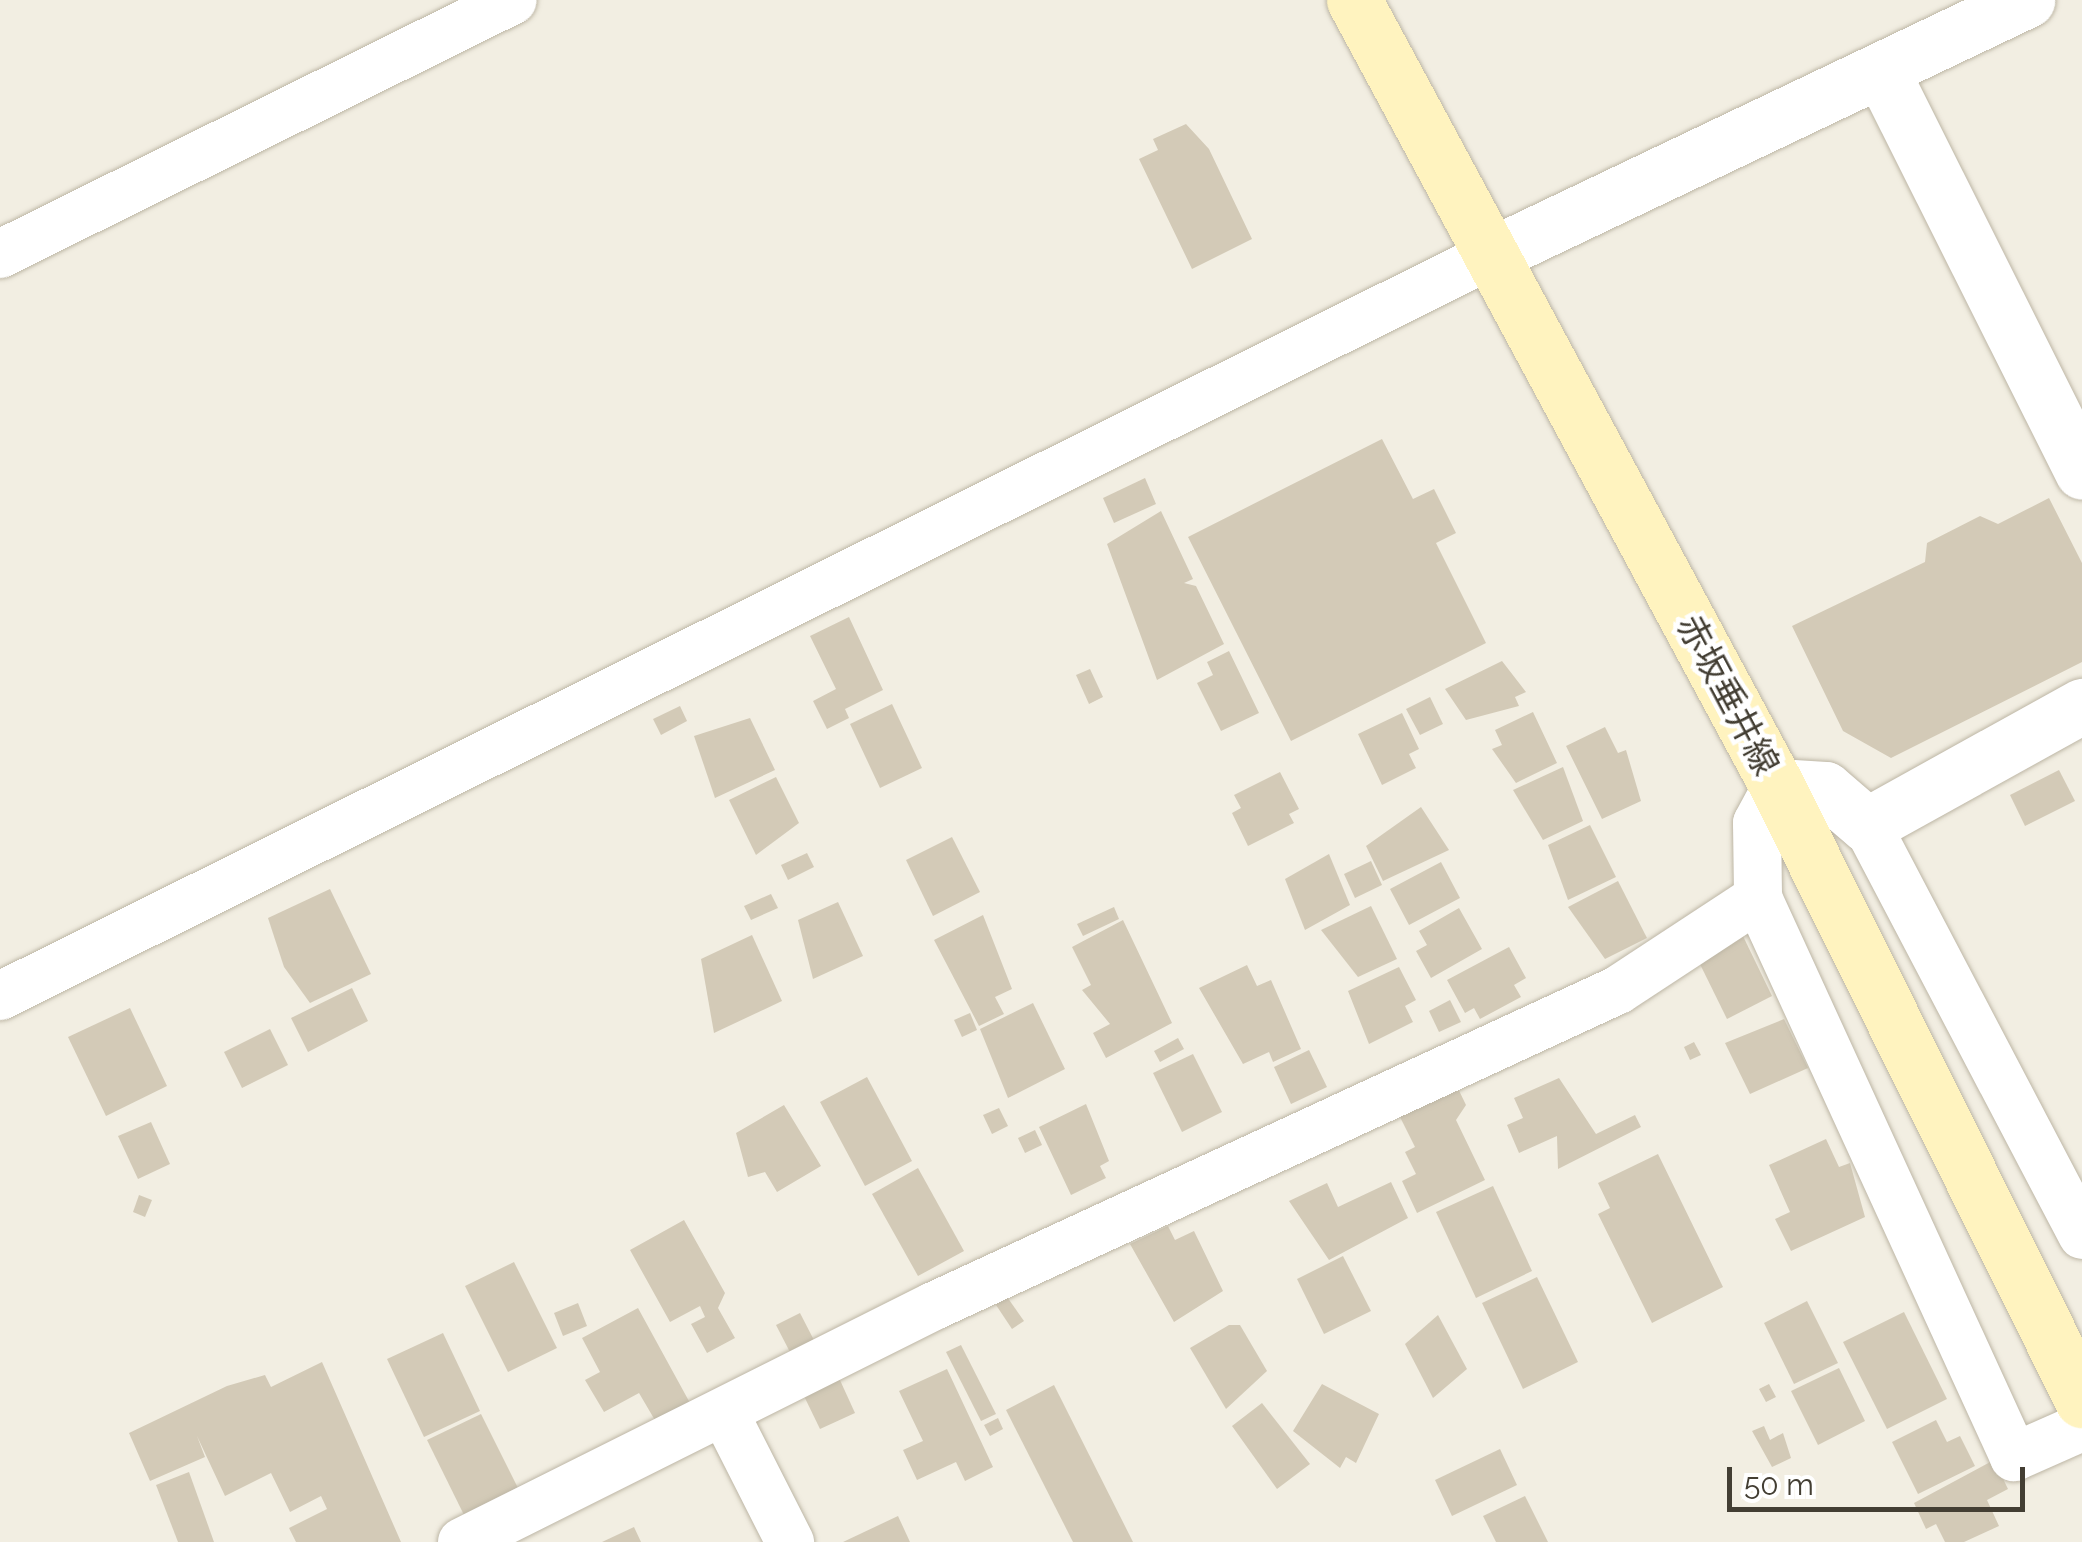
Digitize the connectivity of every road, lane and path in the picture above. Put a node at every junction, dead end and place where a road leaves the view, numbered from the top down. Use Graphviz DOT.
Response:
graph roads {
  1 [pos="514,0"];
  2 [pos="1354,0"];
  3 [pos="2027,0"];
  4 [pos="1882,72"];
  5 [pos="0,254"];
  6 [pos="1491,254"];
  7 [pos="2082,472"];
  8 [pos="2082,706"];
  9 [pos="1777,786"];
  10 [pos="1867,825"];
  11 [pos="1758,898"];
  12 [pos="0,996"];
  13 [pos="2082,1236"];
  14 [pos="2082,1400"];
  15 [pos="725,1414"];
  16 [pos="2082,1426"];
  17 [pos="462,1542"];
  18 [pos="790,1542"];
  1 -- 5 [label="street"];
  2 -- 6 [label="main road, 赤坂垂井線"];
  3 -- 4 [label="street"];
  4 -- 6 [label="street"];
  4 -- 7 [label="street"];
  6 -- 9 [label="main road, 赤坂垂井線"];
  6 -- 12 [label="street"];
  8 -- 10 [label="street"];
  9 -- 10 [label="street"];
  9 -- 11 [label="street"];
  9 -- 14 [label="main road, 赤坂垂井線"];
  10 -- 13 [label="street"];
  11 -- 15 [label="street"];
  11 -- 16 [label="street"];
  15 -- 17 [label="street"];
  15 -- 18 [label="street"];
}
